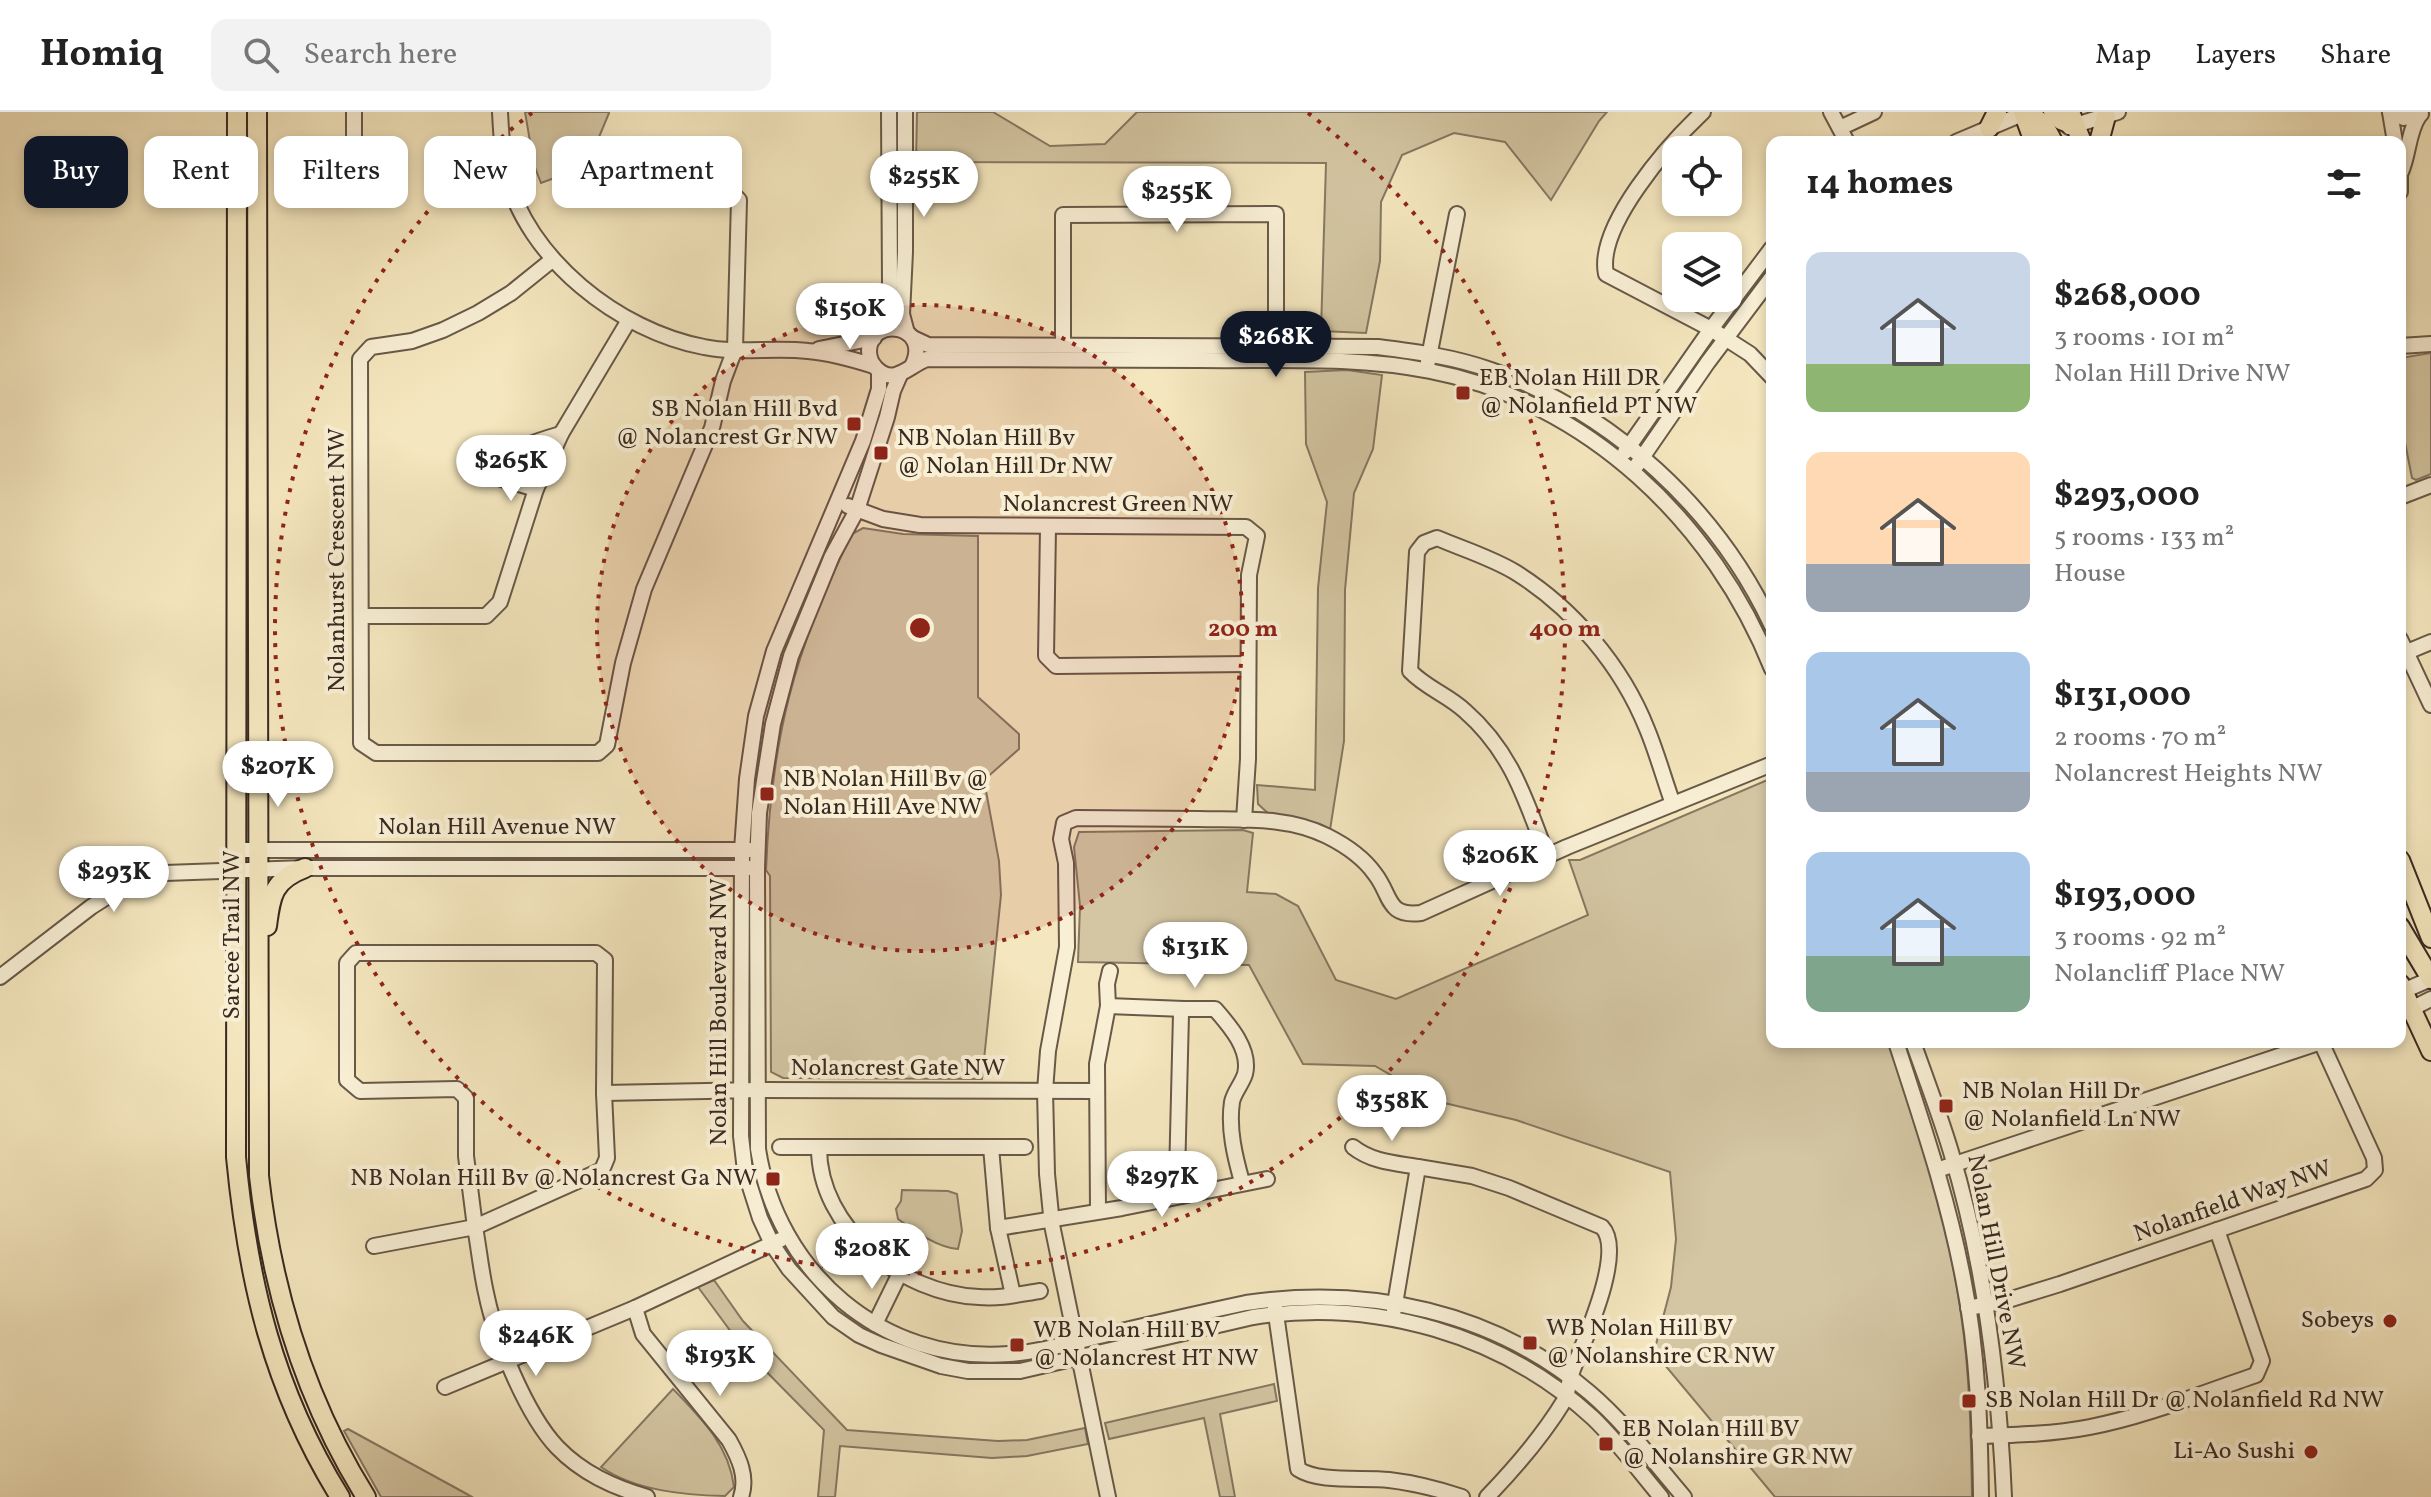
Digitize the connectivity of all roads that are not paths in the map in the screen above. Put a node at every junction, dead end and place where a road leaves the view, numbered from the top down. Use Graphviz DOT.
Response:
graph roads {
  1 [pos="237,112"];
  2 [pos="257,112"];
  3 [pos="354,112"];
  4 [pos="500,112"];
  5 [pos="889,112"];
  6 [pos="905,112"];
  7 [pos="1703,112"];
  8 [pos="1831,112"];
  9 [pos="1874,112"];
  10 [pos="2025,112"];
  11 [pos="2053,112"];
  12 [pos="2390,112"];
  13 [pos="2112,114"];
  14 [pos="2422,114"];
  15 [pos="1993,120"];
  16 [pos="2075,126"];
  17 [pos="1844,135"];
  18 [pos="354,136"];
  19 [pos="1966,136"];
  20 [pos="2040,136"];
  21 [pos="2049,136"];
  22 [pos="2102,136"];
  23 [pos="2394,136"];
  24 [pos="2406,160"];
  25 [pos="739,208"];
  26 [pos="1457,214"];
  27 [pos="1766,256"];
  28 [pos="552,260"];
  29 [pos="1766,285"];
  30 [pos="629,320"];
  31 [pos="1711,329"];
  32 [pos="876,335"];
  33 [pos="910,335"];
  34 [pos="1726,339"];
  35 [pos="2431,344"];
  36 [pos="1063,345"];
  37 [pos="2406,346"];
  38 [pos="735,349"];
  39 [pos="808,351"];
  40 [pos="993,352"];
  41 [pos="1276,353"];
  42 [pos="1429,354"];
  43 [pos="876,368"];
  44 [pos="906,370"];
  45 [pos="1427,370"];
  46 [pos="1766,371"];
  47 [pos="561,434"];
  48 [pos="1629,447"];
  49 [pos="1642,459"];
  50 [pos="1619,460"];
  51 [pos="1632,472"];
  52 [pos="2431,485"];
  53 [pos="536,489"];
  54 [pos="2406,495"];
  55 [pos="838,502"];
  56 [pos="857,510"];
  57 [pos="1048,527"];
  58 [pos="1766,615"];
  59 [pos="361,616"];
  60 [pos="2431,642"];
  61 [pos="2406,646"];
  62 [pos="2406,652"];
  63 [pos="1766,656"];
  64 [pos="1248,664"];
  65 [pos="2431,705"];
  66 [pos="1766,766"];
  67 [pos="1673,804"];
  68 [pos="1244,820"];
  69 [pos="237,850"];
  70 [pos="742,850"];
  71 [pos="758,850"];
  72 [pos="1547,856"];
  73 [pos="257,859"];
  74 [pos="305,868"];
  75 [pos="750,868"];
  76 [pos="237,869"];
  77 [pos="2406,875"];
  78 [pos="2406,937"];
  79 [pos="2431,938"];
  80 [pos="257,951"];
  81 [pos="1110,971"];
  82 [pos="0,977"];
  83 [pos="2431,979"];
  84 [pos="2406,986"];
  85 [pos="2406,997"];
  86 [pos="2431,999"];
  87 [pos="1108,1006"];
  88 [pos="1184,1009"];
  89 [pos="2411,1009"];
  90 [pos="1898,1048"];
  91 [pos="1915,1048"];
  92 [pos="2303,1048"];
  93 [pos="2324,1048"];
  94 [pos="2431,1051"];
  95 [pos="749,1090"];
  96 [pos="1045,1091"];
  97 [pos="1096,1091"];
  98 [pos="604,1093"];
  99 [pos="780,1147"];
  100 [pos="991,1147"];
  101 [pos="1025,1147"];
  102 [pos="1353,1147"];
  103 [pos="819,1148"];
  104 [pos="1954,1164"];
  105 [pos="1418,1167"];
  106 [pos="1937,1170"];
  107 [pos="1267,1179"];
  108 [pos="1242,1182"];
  109 [pos="1181,1196"];
  110 [pos="1098,1211"];
  111 [pos="1051,1220"];
  112 [pos="475,1227"];
  113 [pos="998,1228"];
  114 [pos="2217,1230"];
  115 [pos="787,1236"];
  116 [pos="772,1244"];
  117 [pos="374,1246"];
  118 [pos="900,1273"];
  119 [pos="1040,1291"];
  120 [pos="1013,1295"];
  121 [pos="1985,1305"];
  122 [pos="1274,1306"];
  123 [pos="635,1308"];
  124 [pos="1968,1308"];
  125 [pos="1394,1310"];
  126 [pos="875,1324"];
  127 [pos="1076,1341"];
  128 [pos="1080,1358"];
  129 [pos="509,1361"];
  130 [pos="445,1387"];
  131 [pos="1568,1387"];
  132 [pos="2002,1435"];
  133 [pos="1979,1436"];
  134 [pos="340,1497"];
  135 [pos="366,1497"];
  136 [pos="647,1497"];
  137 [pos="741,1497"];
  138 [pos="1108,1497"];
  139 [pos="1462,1497"];
  140 [pos="1487,1497"];
  141 [pos="1661,1497"];
  142 [pos="1684,1497"];
  143 [pos="1981,1497"];
  144 [pos="2004,1497"];
  1 -- 69 [label="main road, Sarcee Trail NW"];
  2 -- 73 [label="main road, Sarcee Trail NW"];
  3 -- 18 [label="street"];
  4 -- 28 [label="street"];
  5 -- 32 [label="street"];
  6 -- 33 [label="street"];
  7 -- 31 [label="street"];
  8 -- 17 [label="street"];
  9 -- 17 [label="street"];
  10 -- 15 [label="street"];
  10 -- 20 [label="main road"];
  11 -- 16 [label="main road"];
  12 -- 14 [label="street"];
  12 -- 23 [label="street"];
  13 -- 16 [label="street"];
  13 -- 22 [label="main road"];
  14 -- 24 [label="street"];
  15 -- 19 [label="street"];
  16 -- 21 [label="street"];
  25 -- 38 [label="street"];
  26 -- 42 [label="street"];
  27 -- 31 [label="street"];
  28 -- 30 [label="street"];
  28 -- 59 [label="street, Nolanhurst Crescent NW"];
  29 -- 34 [label="street"];
  30 -- 38 [label="street"];
  30 -- 47 [label="street"];
  31 -- 34 [label="street"];
  31 -- 48 [label="street"];
  32 -- 33 [label="street"];
  32 -- 39 [label="street"];
  32 -- 43 [label="street"];
  33 -- 40 [label="street"];
  33 -- 44 [label="street"];
  34 -- 46 [label="street"];
  34 -- 49 [label="street"];
  35 -- 37 [label="street"];
  36 -- 40 [label="street"];
  36 -- 41 [label="street"];
  36 -- 41 [label="street"];
  38 -- 39 [label="street"];
  38 -- 59 [label="street, Nolanhurst Crescent NW"];
  39 -- 43 [label="street"];
  40 -- 41 [label="street"];
  40 -- 44 [label="street"];
  41 -- 42 [label="street"];
  41 -- 45 [label="street"];
  42 -- 45 [label="street"];
  42 -- 48 [label="street"];
  43 -- 44 [label="street"];
  43 -- 55 [label="street, Nolan Hill Boulevard NW"];
  44 -- 56 [label="street, Nolan Hill Boulevard NW"];
  45 -- 50 [label="street"];
  47 -- 53 [label="street"];
  47 -- 53 [label="street"];
  48 -- 49 [label="street"];
  48 -- 50 [label="street"];
  49 -- 51 [label="street"];
  49 -- 58 [label="street"];
  50 -- 51 [label="street"];
  51 -- 63 [label="street"];
  52 -- 54 [label="street"];
  53 -- 59 [label="street"];
  55 -- 56 [label="street, Nolancrest Green NW"];
  55 -- 70 [label="street, Nolan Hill Boulevard NW"];
  56 -- 57 [label="street, Nolancrest Green NW"];
  56 -- 71 [label="street, Nolan Hill Boulevard NW"];
  57 -- 64 [label="street"];
  57 -- 64 [label="street, Nolancrest Green NW"];
  60 -- 61 [label="street"];
  62 -- 65 [label="street"];
  64 -- 68 [label="street, Nolancrest Green NW"];
  66 -- 67 [label="street"];
  67 -- 72 [label="street"];
  67 -- 72 [label="street"];
  68 -- 72 [label="street"];
  68 -- 96 [label="street"];
  69 -- 73 [label="street, Nolan Hill Avenue NW"];
  69 -- 76 [label="main road, Sarcee Trail NW"];
  70 -- 71 [label="street, Nolan Hill Avenue NW"];
  70 -- 73 [label="street, Nolan Hill Avenue NW"];
  70 -- 75 [label="street, Nolan Hill Boulevard NW"];
  71 -- 75 [label="street, Nolan Hill Boulevard NW"];
  73 -- 74 [label="street, Nolan Hill Avenue NW"];
  73 -- 76 [label="street, Nolan Hill Avenue NW"];
  73 -- 80 [label="main road, Sarcee Trail NW"];
  74 -- 75 [label="street, Nolan Hill Avenue NW"];
  74 -- 80 [label="main road"];
  75 -- 95 [label="street, Nolan Hill Boulevard NW"];
  76 -- 82 [label="street, Nolan Hill Avenue NW"];
  76 -- 134 [label="main road, Sarcee Trail NW"];
  77 -- 79 [label="main road"];
  78 -- 83 [label="main road"];
  80 -- 135 [label="main road, Sarcee Trail NW"];
  81 -- 87 [label="street"];
  83 -- 84 [label="street"];
  85 -- 89 [label="main road"];
  86 -- 89 [label="street"];
  87 -- 88 [label="street"];
  87 -- 97 [label="street"];
  88 -- 108 [label="street"];
  88 -- 109 [label="street"];
  89 -- 94 [label="main road"];
  90 -- 106 [label="street, Nolan Hill Drive NW"];
  91 -- 104 [label="street, Nolan Hill Drive NW"];
  92 -- 104 [label="street"];
  93 -- 114 [label="street, Nolanfield Way NW"];
  95 -- 96 [label="street, Nolancrest Gate NW"];
  95 -- 98 [label="street, Nolancrest Gate NW"];
  95 -- 115 [label="street, Nolan Hill Boulevard NW"];
  95 -- 116 [label="street, Nolan Hill Boulevard NW"];
  96 -- 97 [label="street, Nolancrest Gate NW"];
  96 -- 111 [label="street"];
  97 -- 110 [label="street"];
  98 -- 112 [label="street"];
  98 -- 112 [label="street"];
  99 -- 103 [label="street"];
  100 -- 101 [label="street"];
  100 -- 103 [label="street"];
  100 -- 113 [label="street"];
  102 -- 105 [label="street"];
  103 -- 118 [label="street"];
  104 -- 106 [label="street"];
  104 -- 121 [label="street, Nolan Hill Drive NW"];
  105 -- 125 [label="street"];
  105 -- 131 [label="street"];
  106 -- 124 [label="street, Nolan Hill Drive NW"];
  107 -- 108 [label="street"];
  108 -- 109 [label="street"];
  109 -- 110 [label="street"];
  110 -- 111 [label="street"];
  111 -- 113 [label="street"];
  111 -- 127 [label="street"];
  112 -- 117 [label="street"];
  112 -- 129 [label="street"];
  113 -- 120 [label="street"];
  114 -- 121 [label="street, Nolanfield Way NW"];
  114 -- 132 [label="street"];
  115 -- 116 [label="street"];
  115 -- 126 [label="street, Nolan Hill Boulevard NW"];
  116 -- 123 [label="street"];
  116 -- 128 [label="street, Nolan Hill Boulevard NW"];
  118 -- 120 [label="street"];
  118 -- 126 [label="street"];
  119 -- 120 [label="street"];
  121 -- 124 [label="street, Nolanfield Way NW"];
  121 -- 132 [label="street, Nolan Hill Drive NW"];
  122 -- 125 [label="street, Nolan Hill Boulevard NW"];
  122 -- 127 [label="street, Nolan Hill Boulevard NW"];
  122 -- 128 [label="street, Nolan Hill Boulevard NW"];
  122 -- 139 [label="street"];
  123 -- 129 [label="street"];
  123 -- 137 [label="street"];
  124 -- 133 [label="street, Nolan Hill Drive NW"];
  125 -- 131 [label="street, Nolan Hill Boulevard NW"];
  125 -- 131 [label="street, Nolan Hill Boulevard NW"];
  126 -- 127 [label="street, Nolan Hill Boulevard NW"];
  127 -- 128 [label="street"];
  128 -- 138 [label="street"];
  129 -- 130 [label="street"];
  129 -- 136 [label="street"];
  131 -- 140 [label="street"];
  131 -- 141 [label="street, Nolan Hill Boulevard NW"];
  131 -- 142 [label="street, Nolan Hill Boulevard NW"];
  132 -- 133 [label="street"];
  132 -- 144 [label="street, Nolan Hill Drive NW"];
  133 -- 143 [label="street, Nolan Hill Drive NW"];
}
